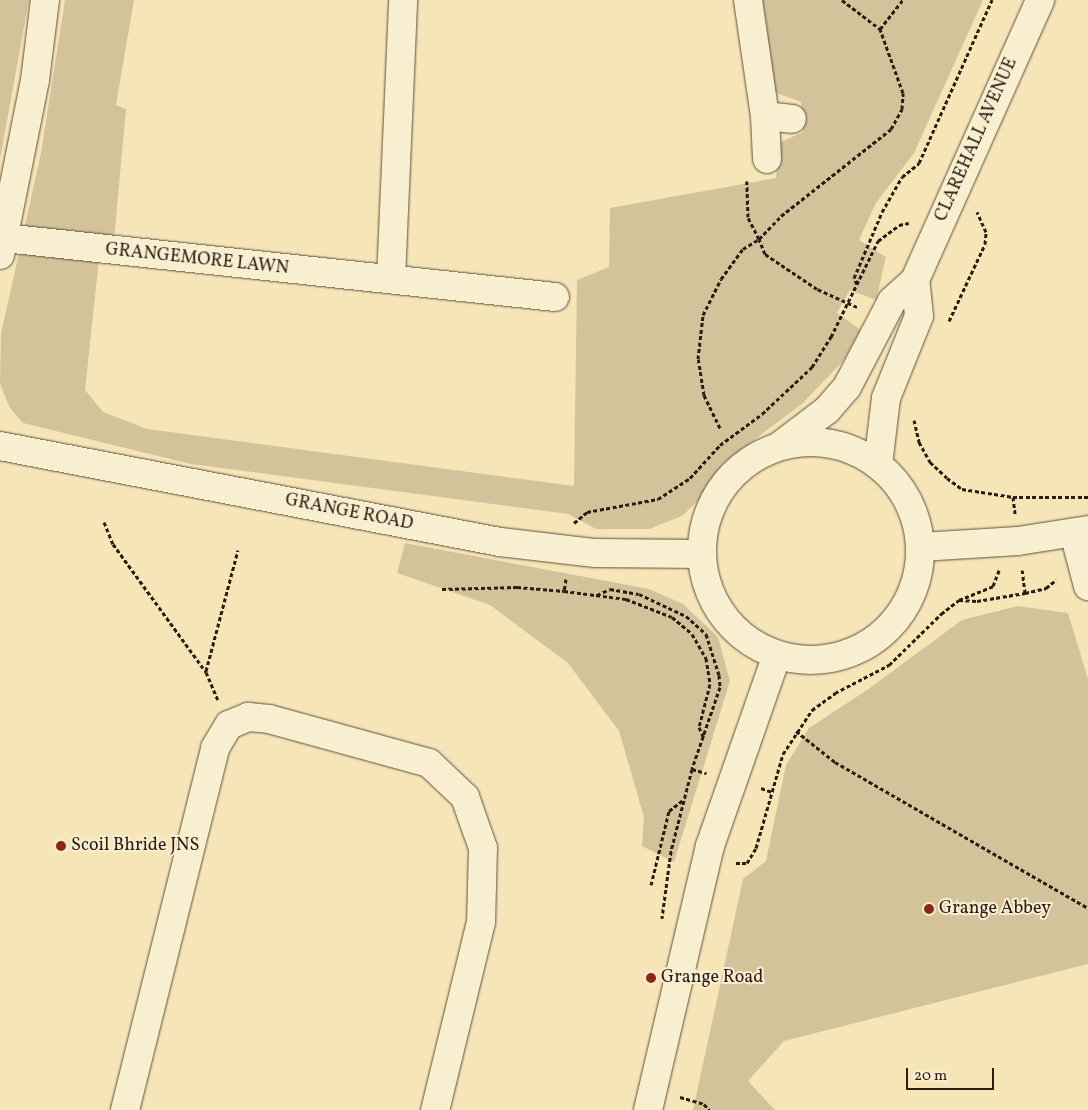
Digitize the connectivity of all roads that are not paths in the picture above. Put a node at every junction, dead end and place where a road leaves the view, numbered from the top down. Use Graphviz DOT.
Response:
graph roads {
  1 [pos="45,0"];
  2 [pos="403,0"];
  3 [pos="748,0"];
  4 [pos="1040,0"];
  5 [pos="765,116"];
  6 [pos="792,118"];
  7 [pos="767,160"];
  8 [pos="2,247"];
  9 [pos="391,279"];
  10 [pos="915,280"];
  11 [pos="555,297"];
  12 [pos="0,446"];
  13 [pos="780,446"];
  14 [pos="878,465"];
  15 [pos="1081,532"];
  16 [pos="921,548"];
  17 [pos="702,554"];
  18 [pos="1088,586"];
  19 [pos="777,655"];
  20 [pos="125,1110"];
  21 [pos="435,1110"];
  22 [pos="648,1110"];
  1 -- 8 [label="main road"];
  2 -- 9 [label="main road"];
  3 -- 5 [label="main road"];
  4 -- 10 [label="main road, CLAREHALL AVENUE"];
  5 -- 6 [label="main road"];
  5 -- 7 [label="main road"];
  8 -- 9 [label="main road, GRANGEMORE LAWN"];
  9 -- 11 [label="main road, GRANGEMORE LAWN"];
  10 -- 13 [label="main road, CLAREHALL AVENUE"];
  10 -- 14 [label="main road, CLAREHALL AVENUE"];
  12 -- 17 [label="main road, GRANGE ROAD"];
  13 -- 14 [label="main road"];
  13 -- 17 [label="main road"];
  14 -- 16 [label="main road"];
  15 -- 16 [label="main road"];
  15 -- 18 [label="main road"];
  16 -- 19 [label="main road"];
  17 -- 19 [label="main road"];
  19 -- 22 [label="main road"];
  20 -- 21 [label="main road"];
}
